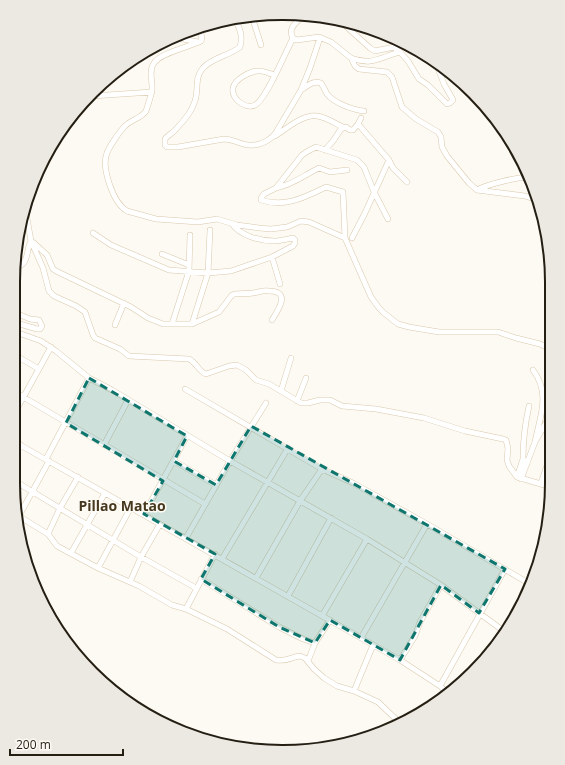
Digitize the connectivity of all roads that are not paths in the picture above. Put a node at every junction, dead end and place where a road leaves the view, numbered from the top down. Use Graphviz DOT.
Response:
graph roads {
  1 [pos="298,21"];
  2 [pos="254,22"];
  3 [pos="237,24"];
  4 [pos="348,28"];
  5 [pos="200,33"];
  6 [pos="293,38"];
  7 [pos="320,38"];
  8 [pos="184,39"];
  9 [pos="199,42"];
  10 [pos="261,44"];
  11 [pos="400,52"];
  12 [pos="351,58"];
  13 [pos="440,72"];
  14 [pos="276,75"];
  15 [pos="301,90"];
  16 [pos="152,92"];
  17 [pos="98,96"];
  18 [pos="364,111"];
  19 [pos="343,127"];
  20 [pos="271,139"];
  21 [pos="325,150"];
  22 [pos="389,160"];
  23 [pos="347,170"];
  24 [pos="523,177"];
  25 [pos="407,182"];
  26 [pos="276,188"];
  27 [pos="477,190"];
  28 [pos="374,192"];
  29 [pos="531,198"];
  30 [pos="388,219"];
  31 [pos="27,221"];
  32 [pos="231,224"];
  33 [pos="210,230"];
  34 [pos="93,233"];
  35 [pos="190,235"];
  36 [pos="345,238"];
  37 [pos="352,238"];
  38 [pos="31,241"];
  39 [pos="162,254"];
  40 [pos="272,257"];
  41 [pos="21,266"];
  42 [pos="189,268"];
  43 [pos="208,272"];
  44 [pos="280,284"];
  45 [pos="124,304"];
  46 [pos="20,315"];
  47 [pos="272,320"];
  48 [pos="20,324"];
  49 [pos="172,324"];
  50 [pos="192,324"];
  51 [pos="115,325"];
  52 [pos="20,334"];
  53 [pos="545,346"];
  54 [pos="51,347"];
  55 [pos="20,358"];
  56 [pos="291,358"];
  57 [pos="39,369"];
  58 [pos="533,370"];
  59 [pos="89,378"];
  60 [pos="306,378"];
  61 [pos="185,389"];
  62 [pos="281,391"];
  63 [pos="545,391"];
  64 [pos="20,394"];
  65 [pos="544,395"];
  66 [pos="23,396"];
  67 [pos="128,400"];
  68 [pos="297,401"];
  69 [pos="20,402"];
  70 [pos="266,403"];
  71 [pos="529,406"];
  72 [pos="66,423"];
  73 [pos="545,424"];
  74 [pos="251,426"];
  75 [pos="187,436"];
  76 [pos="535,442"];
  77 [pos="20,444"];
  78 [pos="104,445"];
  79 [pos="288,448"];
  80 [pos="523,459"];
  81 [pos="47,460"];
  82 [pos="174,461"];
  83 [pos="230,461"];
  84 [pos="527,464"];
  85 [pos="322,469"];
  86 [pos="545,471"];
  87 [pos="78,477"];
  88 [pos="519,478"];
  89 [pos="163,481"];
  90 [pos="268,483"];
  91 [pos="541,483"];
  92 [pos="20,484"];
  93 [pos="216,485"];
  94 [pos="545,485"];
  95 [pos="31,491"];
  96 [pos="105,493"];
  97 [pos="300,501"];
  98 [pos="205,504"];
  99 [pos="131,507"];
  100 [pos="60,508"];
  101 [pos="22,509"];
  102 [pos="144,514"];
  103 [pos="331,518"];
  104 [pos="22,519"];
  105 [pos="86,524"];
  106 [pos="160,524"];
  107 [pos="427,524"];
  108 [pos="48,534"];
  109 [pos="186,538"];
  110 [pos="367,539"];
  111 [pos="113,540"];
  112 [pos="71,554"];
  113 [pos="215,554"];
  114 [pos="141,557"];
  115 [pos="222,559"];
  116 [pos="404,562"];
  117 [pos="98,568"];
  118 [pos="505,568"];
  119 [pos="256,578"];
  120 [pos="201,579"];
  121 [pos="526,581"];
  122 [pos="130,582"];
  123 [pos="441,585"];
  124 [pos="196,588"];
  125 [pos="288,596"];
  126 [pos="186,608"];
  127 [pos="479,613"];
  128 [pos="322,616"];
  129 [pos="330,620"];
  130 [pos="500,629"];
  131 [pos="360,638"];
  132 [pos="315,644"];
  133 [pos="373,645"];
  134 [pos="400,660"];
  135 [pos="308,661"];
  136 [pos="440,686"];
  137 [pos="444,689"];
  138 [pos="354,691"];
  139 [pos="396,719"];
  1 -- 6 [label="street"];
  2 -- 10 [label="street"];
  3 -- 20 [label="street"];
  4 -- 11 [label="street"];
  5 -- 9 [label="street"];
  6 -- 7 [label="street"];
  6 -- 14 [label="street"];
  7 -- 12 [label="street"];
  7 -- 15 [label="street"];
  8 -- 9 [label="street"];
  9 -- 16 [label="street"];
  11 -- 12 [label="street"];
  11 -- 13 [label="street"];
  12 -- 27 [label="street"];
  14 -- 14 [label="street"];
  15 -- 18 [label="street"];
  15 -- 20 [label="street"];
  16 -- 17 [label="street"];
  16 -- 32 [label="street"];
  19 -- 20 [label="street"];
  19 -- 21 [label="street"];
  19 -- 22 [label="street"];
  21 -- 26 [label="street"];
  21 -- 28 [label="street"];
  22 -- 25 [label="street"];
  22 -- 28 [label="street"];
  23 -- 26 [label="street"];
  24 -- 27 [label="street"];
  26 -- 36 [label="street"];
  27 -- 29 [label="street"];
  28 -- 30 [label="street"];
  28 -- 37 [label="street"];
  31 -- 38 [label="street"];
  32 -- 36 [label="street"];
  32 -- 40 [label="street"];
  33 -- 43 [label="street"];
  34 -- 42 [label="street"];
  35 -- 42 [label="street"];
  36 -- 53 [label="street"];
  38 -- 41 [label="street"];
  38 -- 45 [label="street"];
  38 -- 62 [label="street"];
  39 -- 42 [label="street"];
  40 -- 43 [label="street"];
  40 -- 44 [label="street"];
  42 -- 43 [label="street"];
  42 -- 49 [label="street"];
  43 -- 50 [label="street"];
  45 -- 49 [label="street"];
  45 -- 51 [label="street"];
  46 -- 48 [label="street"];
  47 -- 50 [label="street"];
  49 -- 50 [label="street"];
  52 -- 54 [label="street"];
  54 -- 57 [label="street"];
  54 -- 59 [label="street"];
  55 -- 57 [label="street"];
  56 -- 62 [label="street"];
  57 -- 66 [label="street"];
  58 -- 65 [label="street"];
  59 -- 67 [label="street"];
  59 -- 72 [label="street"];
  60 -- 68 [label="street"];
  61 -- 74 [label="street"];
  62 -- 68 [label="street"];
  63 -- 65 [label="street"];
  64 -- 66 [label="street"];
  65 -- 76 [label="street"];
  66 -- 69 [label="street"];
  66 -- 72 [label="street"];
  67 -- 75 [label="street"];
  67 -- 78 [label="street"];
  68 -- 88 [label="street"];
  70 -- 74 [label="street"];
  71 -- 80 [label="street"];
  72 -- 78 [label="street"];
  72 -- 81 [label="street"];
  73 -- 76 [label="street"];
  74 -- 79 [label="street"];
  74 -- 83 [label="street"];
  75 -- 82 [label="street"];
  75 -- 83 [label="street"];
  76 -- 84 [label="street"];
  77 -- 81 [label="street"];
  78 -- 89 [label="street"];
  79 -- 85 [label="street"];
  79 -- 90 [label="street"];
  80 -- 84 [label="street"];
  80 -- 88 [label="street"];
  81 -- 87 [label="street"];
  81 -- 95 [label="street"];
  82 -- 89 [label="street"];
  82 -- 93 [label="street"];
  83 -- 90 [label="street"];
  83 -- 93 [label="street"];
  84 -- 88 [label="street"];
  85 -- 97 [label="street"];
  85 -- 107 [label="street"];
  86 -- 91 [label="street"];
  87 -- 96 [label="street"];
  87 -- 100 [label="street"];
  88 -- 91 [label="street"];
  89 -- 98 [label="street"];
  89 -- 102 [label="street"];
  90 -- 97 [label="street"];
  90 -- 115 [label="street"];
  91 -- 94 [label="street"];
  92 -- 95 [label="street"];
  93 -- 98 [label="street"];
  95 -- 100 [label="street"];
  95 -- 101 [label="street"];
  96 -- 99 [label="street"];
  96 -- 105 [label="street"];
  97 -- 103 [label="street"];
  97 -- 119 [label="street"];
  98 -- 109 [label="street"];
  99 -- 102 [label="street"];
  99 -- 111 [label="street"];
  100 -- 105 [label="street"];
  100 -- 108 [label="street"];
  102 -- 106 [label="street"];
  103 -- 110 [label="street"];
  103 -- 125 [label="street"];
  104 -- 108 [label="street"];
  105 -- 111 [label="street"];
  105 -- 112 [label="street"];
  106 -- 109 [label="street"];
  106 -- 114 [label="street"];
  107 -- 116 [label="street"];
  107 -- 118 [label="street"];
  108 -- 112 [label="street"];
  109 -- 113 [label="street"];
  110 -- 116 [label="street"];
  110 -- 128 [label="street"];
  111 -- 114 [label="street"];
  111 -- 117 [label="street"];
  112 -- 117 [label="street"];
  113 -- 115 [label="street"];
  113 -- 120 [label="street"];
  114 -- 122 [label="street"];
  114 -- 124 [label="street"];
  115 -- 119 [label="street"];
  116 -- 123 [label="street"];
  116 -- 131 [label="street"];
  117 -- 122 [label="street"];
  118 -- 121 [label="street"];
  118 -- 127 [label="street"];
  119 -- 125 [label="street"];
  120 -- 124 [label="street"];
  120 -- 132 [label="street"];
  122 -- 126 [label="street"];
  123 -- 127 [label="street"];
  123 -- 134 [label="street"];
  124 -- 126 [label="street"];
  125 -- 128 [label="street"];
  126 -- 135 [label="street"];
  127 -- 130 [label="street"];
  127 -- 136 [label="street"];
  128 -- 129 [label="street"];
  129 -- 131 [label="street"];
  129 -- 132 [label="street"];
  131 -- 133 [label="street"];
  132 -- 135 [label="street"];
  133 -- 134 [label="street"];
  133 -- 138 [label="street"];
  134 -- 136 [label="street"];
  135 -- 138 [label="street"];
  136 -- 137 [label="street"];
  138 -- 139 [label="street"];
}
